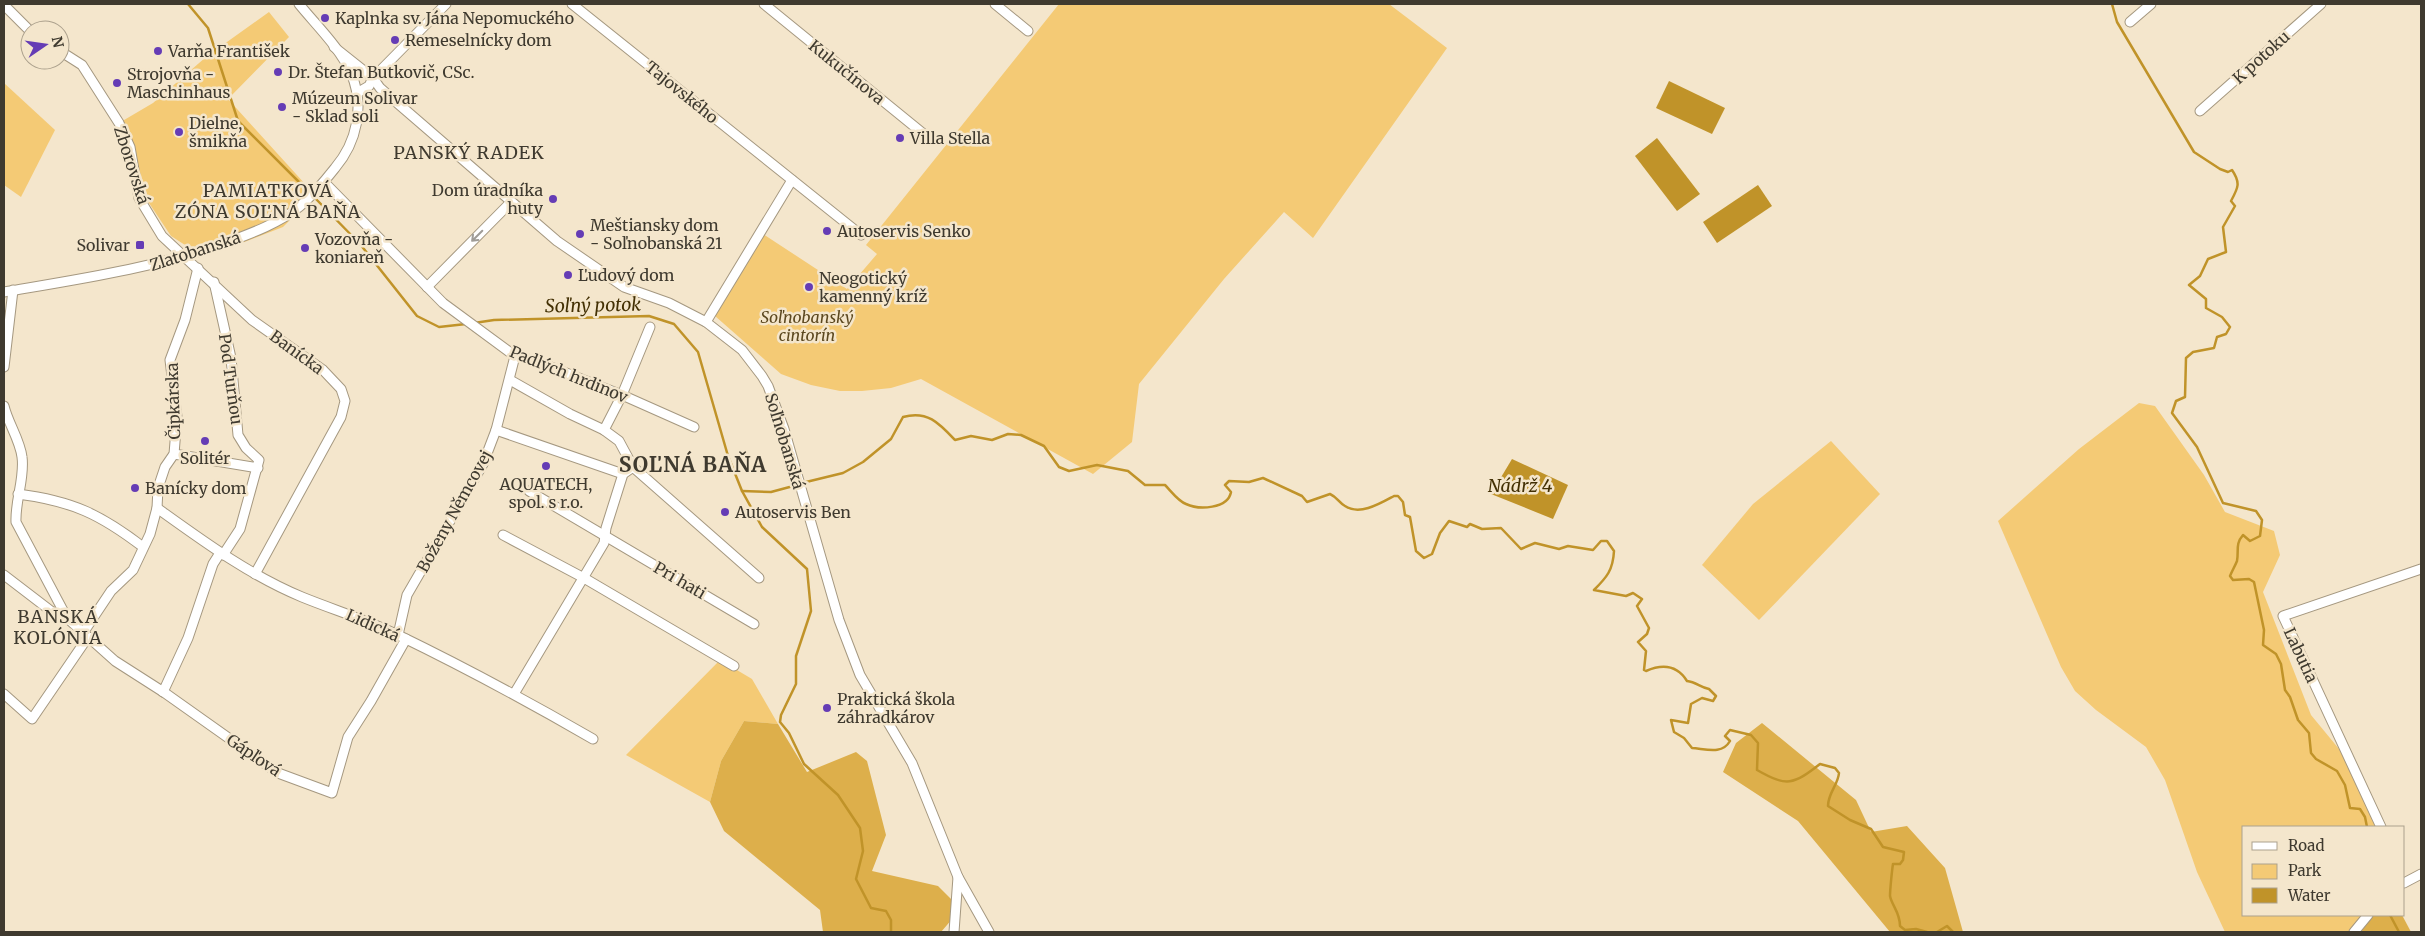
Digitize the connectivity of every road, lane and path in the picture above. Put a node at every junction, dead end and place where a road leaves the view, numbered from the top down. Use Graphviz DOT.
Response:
graph roads {
  1 [pos="299,4"];
  2 [pos="446,4"];
  3 [pos="572,4"];
  4 [pos="764,4"];
  5 [pos="995,4"];
  6 [pos="2151,4"];
  7 [pos="2321,4"];
  8 [pos="4,5"];
  9 [pos="20,21"];
  10 [pos="2130,22"];
  11 [pos="1028,31"];
  12 [pos="334,47"];
  13 [pos="70,57"];
  14 [pos="373,78"];
  15 [pos="356,88"];
  16 [pos="2200,111"];
  17 [pos="931,140"];
  18 [pos="792,180"];
  19 [pos="320,186"];
  20 [pos="511,202"];
  21 [pos="861,235"];
  22 [pos="186,257"];
  23 [pos="198,268"];
  24 [pos="214,282"];
  25 [pos="427,287"];
  26 [pos="14,290"];
  27 [pos="4,292"];
  28 [pos="706,322"];
  29 [pos="650,327"];
  30 [pos="515,356"];
  31 [pos="4,367"];
  32 [pos="510,380"];
  33 [pos="622,395"];
  34 [pos="4,406"];
  35 [pos="694,427"];
  36 [pos="496,430"];
  37 [pos="604,430"];
  38 [pos="174,454"];
  39 [pos="633,467"];
  40 [pos="258,468"];
  41 [pos="623,474"];
  42 [pos="529,491"];
  43 [pos="18,494"];
  44 [pos="157,508"];
  45 [pos="503,535"];
  46 [pos="605,536"];
  47 [pos="143,547"];
  48 [pos="222,554"];
  49 [pos="2421,569"];
  50 [pos="255,574"];
  51 [pos="4,575"];
  52 [pos="584,578"];
  53 [pos="759,578"];
  54 [pos="67,618"];
  55 [pos="754,624"];
  56 [pos="86,635"];
  57 [pos="402,637"];
  58 [pos="734,666"];
  59 [pos="163,692"];
  60 [pos="4,694"];
  61 [pos="514,694"];
  62 [pos="593,738"];
  63 [pos="2381,826"];
  64 [pos="2421,874"];
  65 [pos="958,877"];
  66 [pos="2405,879"];
  67 [pos="2367,916"];
  68 [pos="954,932"];
  69 [pos="989,932"];
  70 [pos="2354,932"];
  1 -- 12 [label="street"];
  2 -- 14 [label="street"];
  3 -- 18 [label="street, Tajovského"];
  4 -- 17 [label="street, Kukučínova"];
  5 -- 11 [label="street"];
  6 -- 10 [label="street"];
  7 -- 16 [label="street, K potoku"];
  8 -- 9 [label="street"];
  12 -- 14 [label="street, Soľnobanská"];
  12 -- 15 [label="street"];
  13 -- 22 [label="street, Zborovská"];
  14 -- 15 [label="street"];
  14 -- 20 [label="street, Soľnobanská"];
  15 -- 19 [label="street, Zlatobanská"];
  18 -- 21 [label="street, Tajovského"];
  18 -- 28 [label="street"];
  19 -- 22 [label="street, Zlatobanská"];
  19 -- 25 [label="street, Padlých hrdinov"];
  20 -- 25 [label="street, one-way"];
  20 -- 28 [label="street, Soľnobanská"];
  22 -- 23 [label="street, Banícka"];
  22 -- 26 [label="street, Zlatobanská"];
  23 -- 24 [label="street, Banícka"];
  23 -- 38 [label="street, Čipkárska"];
  24 -- 40 [label="street, Pod Turňou"];
  24 -- 50 [label="street, Banícka"];
  25 -- 30 [label="street, Padlých hrdinov"];
  26 -- 27 [label="street, Zlatobanská"];
  26 -- 31 [label="street"];
  28 -- 65 [label="street, Soľnobanská"];
  29 -- 33 [label="street"];
  30 -- 32 [label="street, Boženy Němcovej"];
  30 -- 33 [label="street, Padlých hrdinov"];
  32 -- 36 [label="street, Boženy Němcovej"];
  32 -- 37 [label="street"];
  33 -- 35 [label="street, Padlých hrdinov"];
  33 -- 37 [label="street"];
  34 -- 43 [label="street, Gápľová"];
  36 -- 41 [label="street"];
  36 -- 57 [label="street, Boženy Němcovej"];
  37 -- 39 [label="street"];
  38 -- 40 [label="street"];
  38 -- 44 [label="street, Čipkárska"];
  39 -- 41 [label="street"];
  39 -- 53 [label="street"];
  40 -- 48 [label="street"];
  41 -- 46 [label="street"];
  42 -- 46 [label="street, Pri hati"];
  43 -- 47 [label="street"];
  43 -- 54 [label="street, Gápľová"];
  44 -- 47 [label="street, Čipkárska"];
  44 -- 48 [label="street, Lidická"];
  45 -- 52 [label="street"];
  46 -- 52 [label="street"];
  46 -- 55 [label="street, Pri hati"];
  47 -- 56 [label="street, Čipkárska"];
  48 -- 50 [label="street, Lidická"];
  48 -- 59 [label="street"];
  49 -- 63 [label="street, Labutia"];
  50 -- 57 [label="street, Lidická"];
  51 -- 54 [label="street, Gápľová"];
  52 -- 58 [label="street"];
  52 -- 61 [label="street"];
  54 -- 56 [label="street, Gápľová"];
  56 -- 59 [label="street, Gápľová"];
  56 -- 60 [label="street, Čipkárska"];
  57 -- 59 [label="street, Gápľová"];
  57 -- 61 [label="street, Lidická"];
  61 -- 62 [label="street, Lidická"];
  64 -- 66 [label="street"];
  65 -- 68 [label="street"];
  65 -- 69 [label="street, Soľnobanská"];
  67 -- 70 [label="street"];
}
